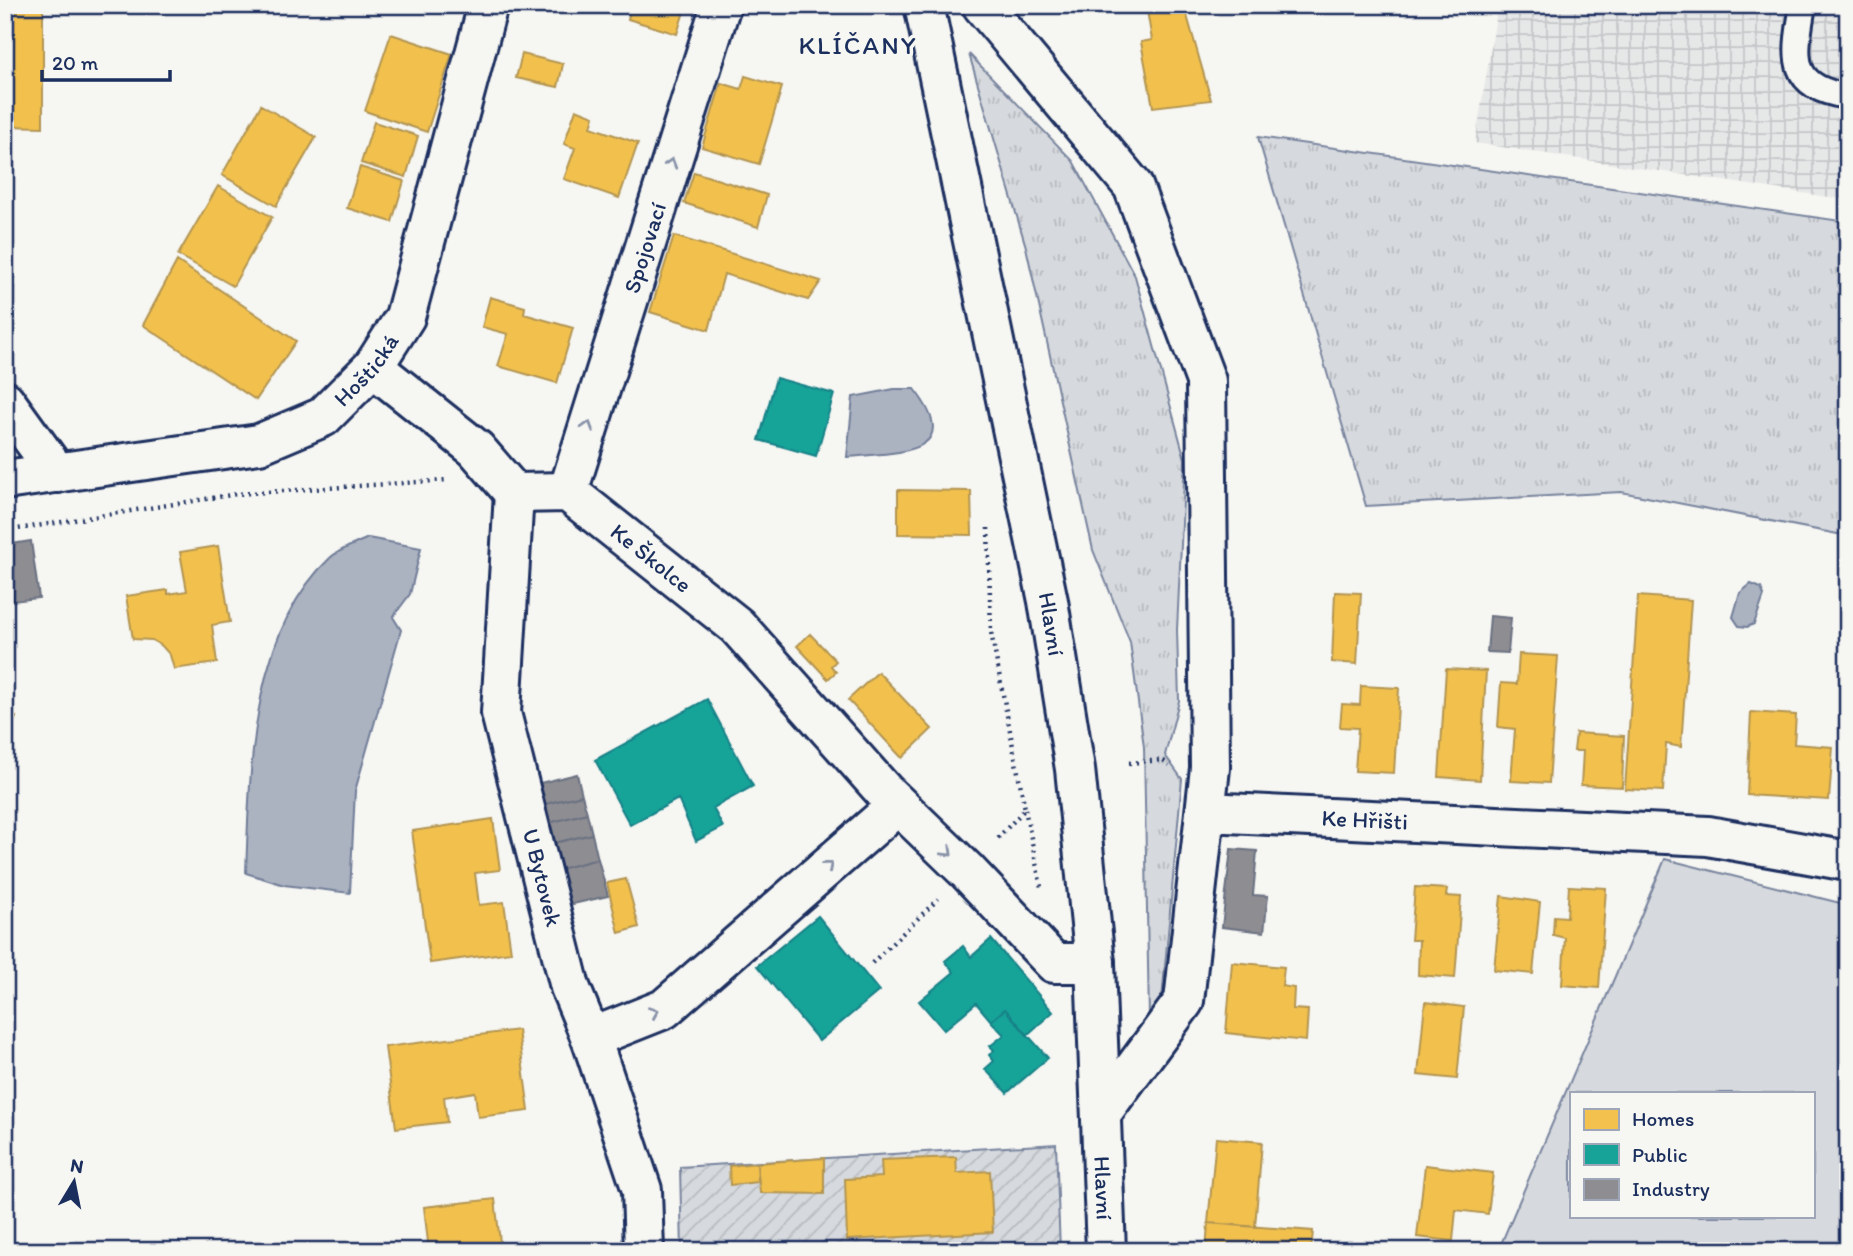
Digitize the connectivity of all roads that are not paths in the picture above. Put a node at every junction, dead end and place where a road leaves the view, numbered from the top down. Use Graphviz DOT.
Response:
graph roads {
  1 [pos="488,5"];
  2 [pos="721,5"];
  3 [pos="923,5"];
  4 [pos="982,5"];
  5 [pos="1803,5"];
  6 [pos="1848,96"];
  7 [pos="373,367"];
  8 [pos="5,401"];
  9 [pos="57,473"];
  10 [pos="5,480"];
  11 [pos="568,492"];
  12 [pos="514,493"];
  13 [pos="898,805"];
  14 [pos="1206,812"];
  15 [pos="1848,861"];
  16 [pos="1095,963"];
  17 [pos="591,1038"];
  18 [pos="1103,1111"];
  19 [pos="644,1251"];
  20 [pos="1106,1251"];
  1 -- 7 [label="street, Hoštická"];
  11 -- 2 [label="street, Spojovací, one-way"];
  3 -- 16 [label="street, Hlavní"];
  4 -- 14 [label="street"];
  5 -- 6 [label="lane"];
  7 -- 9 [label="street, Hoštická"];
  7 -- 12 [label="street"];
  8 -- 9 [label="street"];
  9 -- 10 [label="street, Hoštická"];
  11 -- 12 [label="street"];
  11 -- 13 [label="street, Ke Školce"];
  12 -- 17 [label="street, U Bytovek"];
  13 -- 16 [label="street, Ke Školce, one-way"];
  17 -- 13 [label="street, one-way"];
  14 -- 15 [label="street, Ke Hřišti"];
  14 -- 18 [label="street"];
  16 -- 18 [label="street, Hlavní"];
  17 -- 19 [label="street, U Bytovek"];
  18 -- 20 [label="street, Hlavní"];
}
